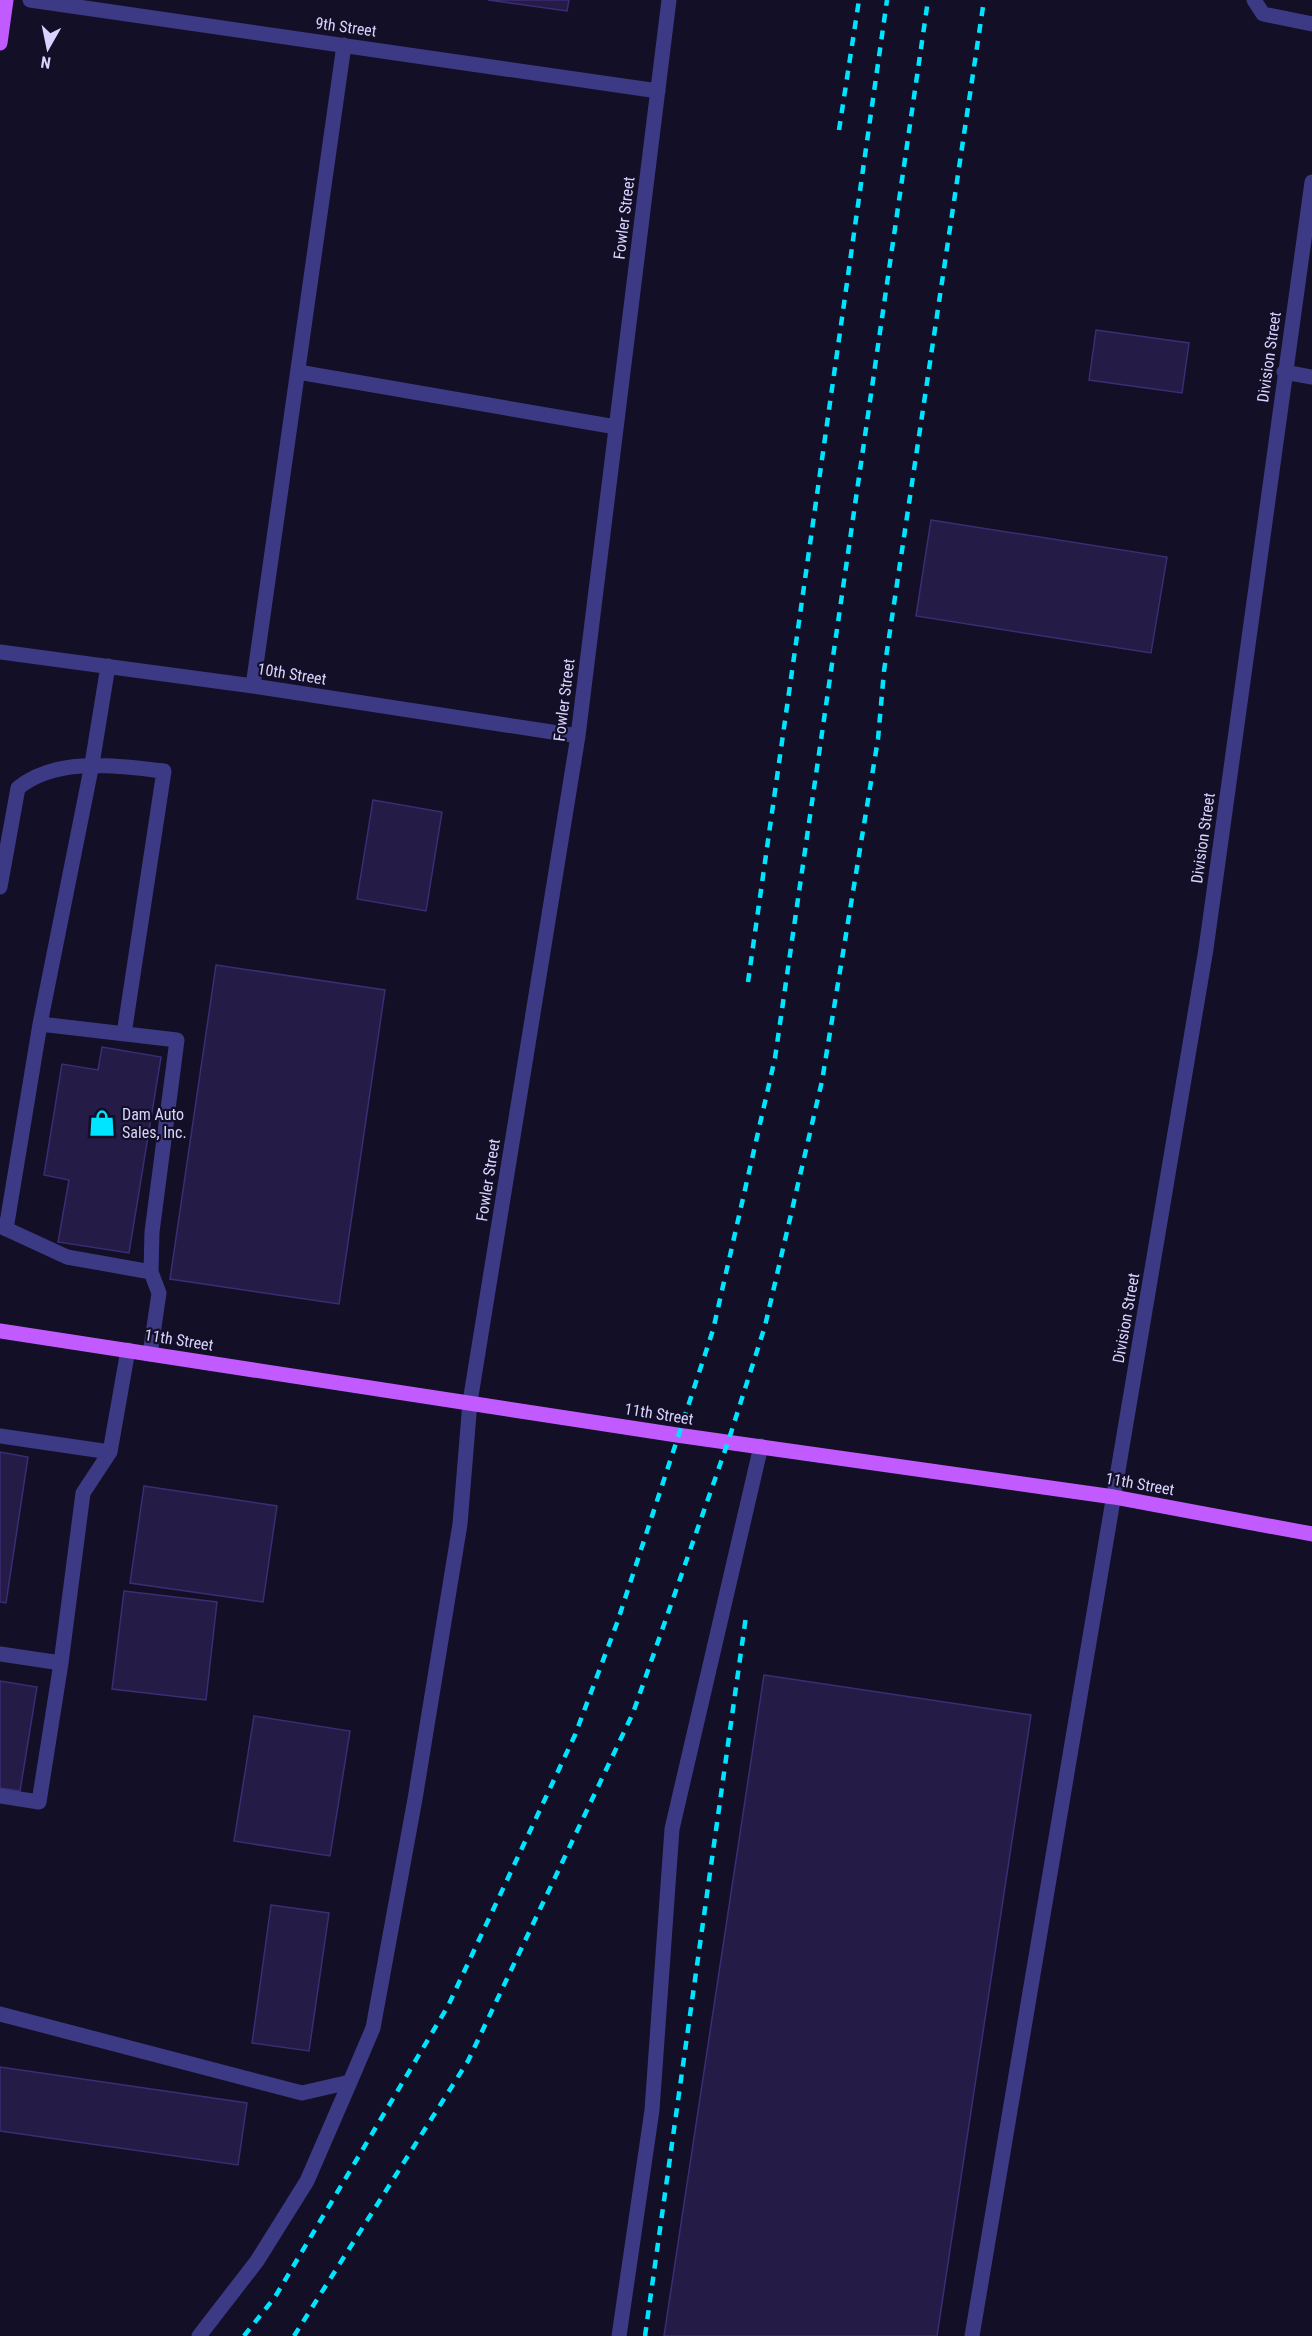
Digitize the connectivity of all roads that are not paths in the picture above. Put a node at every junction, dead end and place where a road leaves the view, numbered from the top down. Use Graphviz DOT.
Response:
graph roads {
  1 [pos="6,0"];
  2 [pos="30,0"];
  3 [pos="669,0"];
  4 [pos="1254,0"];
  5 [pos="1312,24"];
  6 [pos="0,43"];
  7 [pos="344,45"];
  8 [pos="658,91"];
  9 [pos="1312,183"];
  10 [pos="298,372"];
  11 [pos="1284,372"];
  12 [pos="1312,377"];
  13 [pos="616,427"];
  14 [pos="0,652"];
  15 [pos="108,666"];
  16 [pos="254,686"];
  17 [pos="578,736"];
  18 [pos="92,764"];
  19 [pos="0,887"];
  20 [pos="40,1024"];
  21 [pos="124,1034"];
  22 [pos="3,1228"];
  23 [pos="151,1272"];
  24 [pos="0,1331"];
  25 [pos="128,1350"];
  26 [pos="150,1354"];
  27 [pos="470,1402"];
  28 [pos="0,1436"];
  29 [pos="761,1446"];
  30 [pos="110,1452"];
  31 [pos="1114,1497"];
  32 [pos="1312,1533"];
  33 [pos="0,1654"];
  34 [pos="61,1663"];
  35 [pos="0,1796"];
  36 [pos="0,2014"];
  37 [pos="350,2082"];
  38 [pos="199,2336"];
  39 [pos="619,2336"];
  40 [pos="972,2336"];
  1 -- 6 [label="main road"];
  2 -- 7 [label="street, 9th Street"];
  3 -- 8 [label="street, Fowler Street"];
  4 -- 5 [label="street"];
  7 -- 8 [label="street, 9th Street"];
  7 -- 10 [label="street"];
  8 -- 13 [label="street, Fowler Street"];
  9 -- 11 [label="street, Division Street"];
  10 -- 13 [label="street"];
  10 -- 16 [label="street"];
  11 -- 12 [label="street"];
  11 -- 31 [label="street, Division Street"];
  13 -- 17 [label="street, Fowler Street"];
  14 -- 15 [label="street, 10th Street"];
  15 -- 16 [label="street, 10th Street"];
  15 -- 18 [label="street"];
  16 -- 17 [label="street, 10th Street"];
  17 -- 27 [label="street, Fowler Street"];
  18 -- 19 [label="street"];
  18 -- 20 [label="street"];
  18 -- 21 [label="street"];
  20 -- 21 [label="street"];
  20 -- 22 [label="street"];
  21 -- 23 [label="street"];
  22 -- 23 [label="street"];
  23 -- 26 [label="street"];
  24 -- 25 [label="main road, 11th Street"];
  25 -- 26 [label="main road, 11th Street"];
  25 -- 30 [label="street"];
  26 -- 27 [label="main road, 11th Street"];
  27 -- 29 [label="main road, 11th Street"];
  27 -- 37 [label="street, Fowler Street"];
  28 -- 30 [label="street"];
  29 -- 31 [label="main road, 11th Street"];
  29 -- 39 [label="street"];
  30 -- 34 [label="street"];
  31 -- 32 [label="main road, 11th Street"];
  31 -- 40 [label="street, Division Street"];
  33 -- 34 [label="street"];
  34 -- 35 [label="street"];
  36 -- 37 [label="street"];
  37 -- 38 [label="street, Fowler Street"];
}
